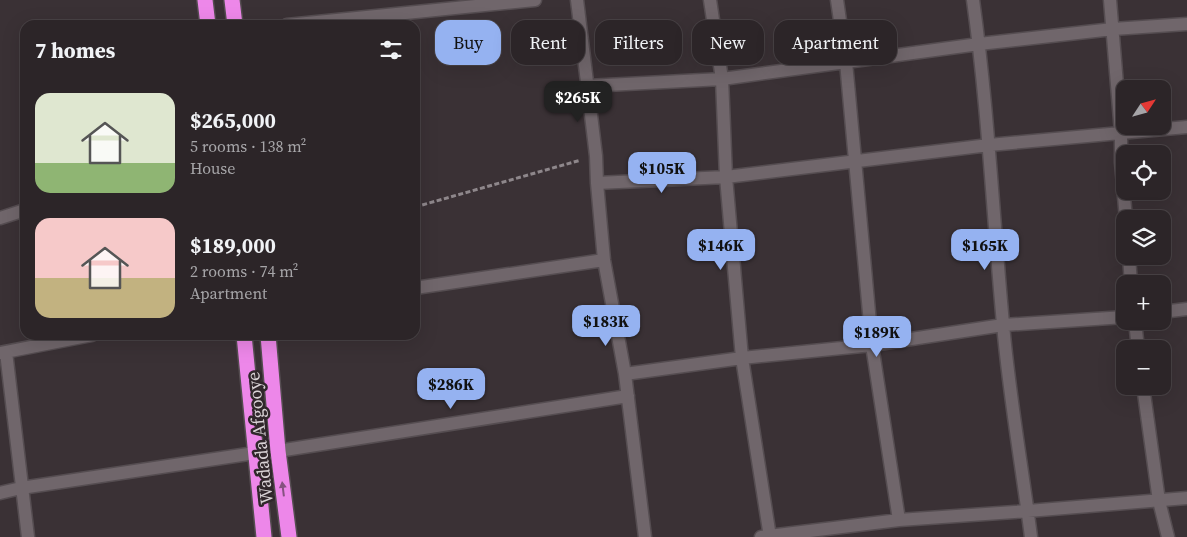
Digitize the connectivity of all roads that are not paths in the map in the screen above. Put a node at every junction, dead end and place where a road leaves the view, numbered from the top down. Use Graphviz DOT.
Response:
graph roads {
  1 [pos="205,0"];
  2 [pos="232,0"];
  3 [pos="535,0"];
  4 [pos="577,0"];
  5 [pos="710,0"];
  6 [pos="837,0"];
  7 [pos="973,0"];
  8 [pos="1110,0"];
  9 [pos="207,20"];
  10 [pos="234,20"];
  11 [pos="337,20"];
  12 [pos="840,20"];
  13 [pos="1187,24"];
  14 [pos="1113,29"];
  15 [pos="979,44"];
  16 [pos="897,55"];
  17 [pos="824,65"];
  18 [pos="846,65"];
  19 [pos="722,79"];
  20 [pos="1117,80"];
  21 [pos="587,86"];
  22 [pos="1187,127"];
  23 [pos="1171,128"];
  24 [pos="1116,134"];
  25 [pos="1122,135"];
  26 [pos="989,146"];
  27 [pos="855,161"];
  28 [pos="726,177"];
  29 [pos="597,183"];
  30 [pos="1125,210"];
  31 [pos="20,212"];
  32 [pos="0,218"];
  33 [pos="604,260"];
  34 [pos="420,287"];
  35 [pos="1187,309"];
  36 [pos="1171,311"];
  37 [pos="1116,318"];
  38 [pos="1003,325"];
  39 [pos="66,340"];
  40 [pos="244,340"];
  41 [pos="268,340"];
  42 [pos="872,344"];
  43 [pos="3,352"];
  44 [pos="742,358"];
  45 [pos="625,374"];
  46 [pos="1144,395"];
  47 [pos="628,396"];
  48 [pos="278,451"];
  49 [pos="255,453"];
  50 [pos="21,488"];
  51 [pos="0,493"];
  52 [pos="1187,498"];
  53 [pos="1159,501"];
  54 [pos="1028,511"];
  55 [pos="900,520"];
  56 [pos="28,537"];
  57 [pos="264,537"];
  58 [pos="289,537"];
  59 [pos="645,537"];
  60 [pos="767,537"];
  61 [pos="1032,537"];
  62 [pos="1168,537"];
  1 -- 9 [label="highway"];
  2 -- 10 [label="highway"];
  3 -- 11 [label="street"];
  4 -- 21 [label="street"];
  5 -- 19 [label="street"];
  6 -- 12 [label="street"];
  7 -- 15 [label="street"];
  8 -- 14 [label="street"];
  13 -- 14 [label="street"];
  14 -- 15 [label="street"];
  14 -- 20 [label="street"];
  15 -- 16 [label="street"];
  15 -- 26 [label="street"];
  17 -- 19 [label="street"];
  18 -- 27 [label="street"];
  19 -- 21 [label="street"];
  19 -- 28 [label="street"];
  21 -- 29 [label="street"];
  22 -- 23 [label="street"];
  24 -- 26 [label="street"];
  25 -- 30 [label="street"];
  26 -- 27 [label="street"];
  26 -- 38 [label="street"];
  27 -- 28 [label="street"];
  27 -- 42 [label="street"];
  28 -- 29 [label="street"];
  28 -- 44 [label="street"];
  29 -- 33 [label="street"];
  31 -- 32 [label="street"];
  33 -- 34 [label="street"];
  33 -- 45 [label="street"];
  35 -- 36 [label="street"];
  37 -- 38 [label="street"];
  38 -- 42 [label="street"];
  38 -- 54 [label="street"];
  39 -- 43 [label="street"];
  40 -- 49 [label="highway, Wadada Afgooye"];
  41 -- 48 [label="highway, Wadada Afgooye"];
  42 -- 44 [label="street"];
  42 -- 55 [label="street"];
  43 -- 50 [label="street"];
  44 -- 45 [label="street"];
  44 -- 60 [label="street"];
  45 -- 47 [label="street"];
  46 -- 53 [label="street"];
  47 -- 48 [label="street"];
  47 -- 59 [label="street"];
  58 -- 48 [label="highway, Wadada Afgooye, one-way"];
  49 -- 50 [label="street"];
  49 -- 57 [label="highway, Wadada Afgooye"];
  50 -- 51 [label="street"];
  50 -- 56 [label="street"];
  52 -- 53 [label="street"];
  53 -- 54 [label="street"];
  53 -- 62 [label="street"];
  54 -- 55 [label="street"];
  54 -- 61 [label="street"];
  55 -- 60 [label="street"];
}
